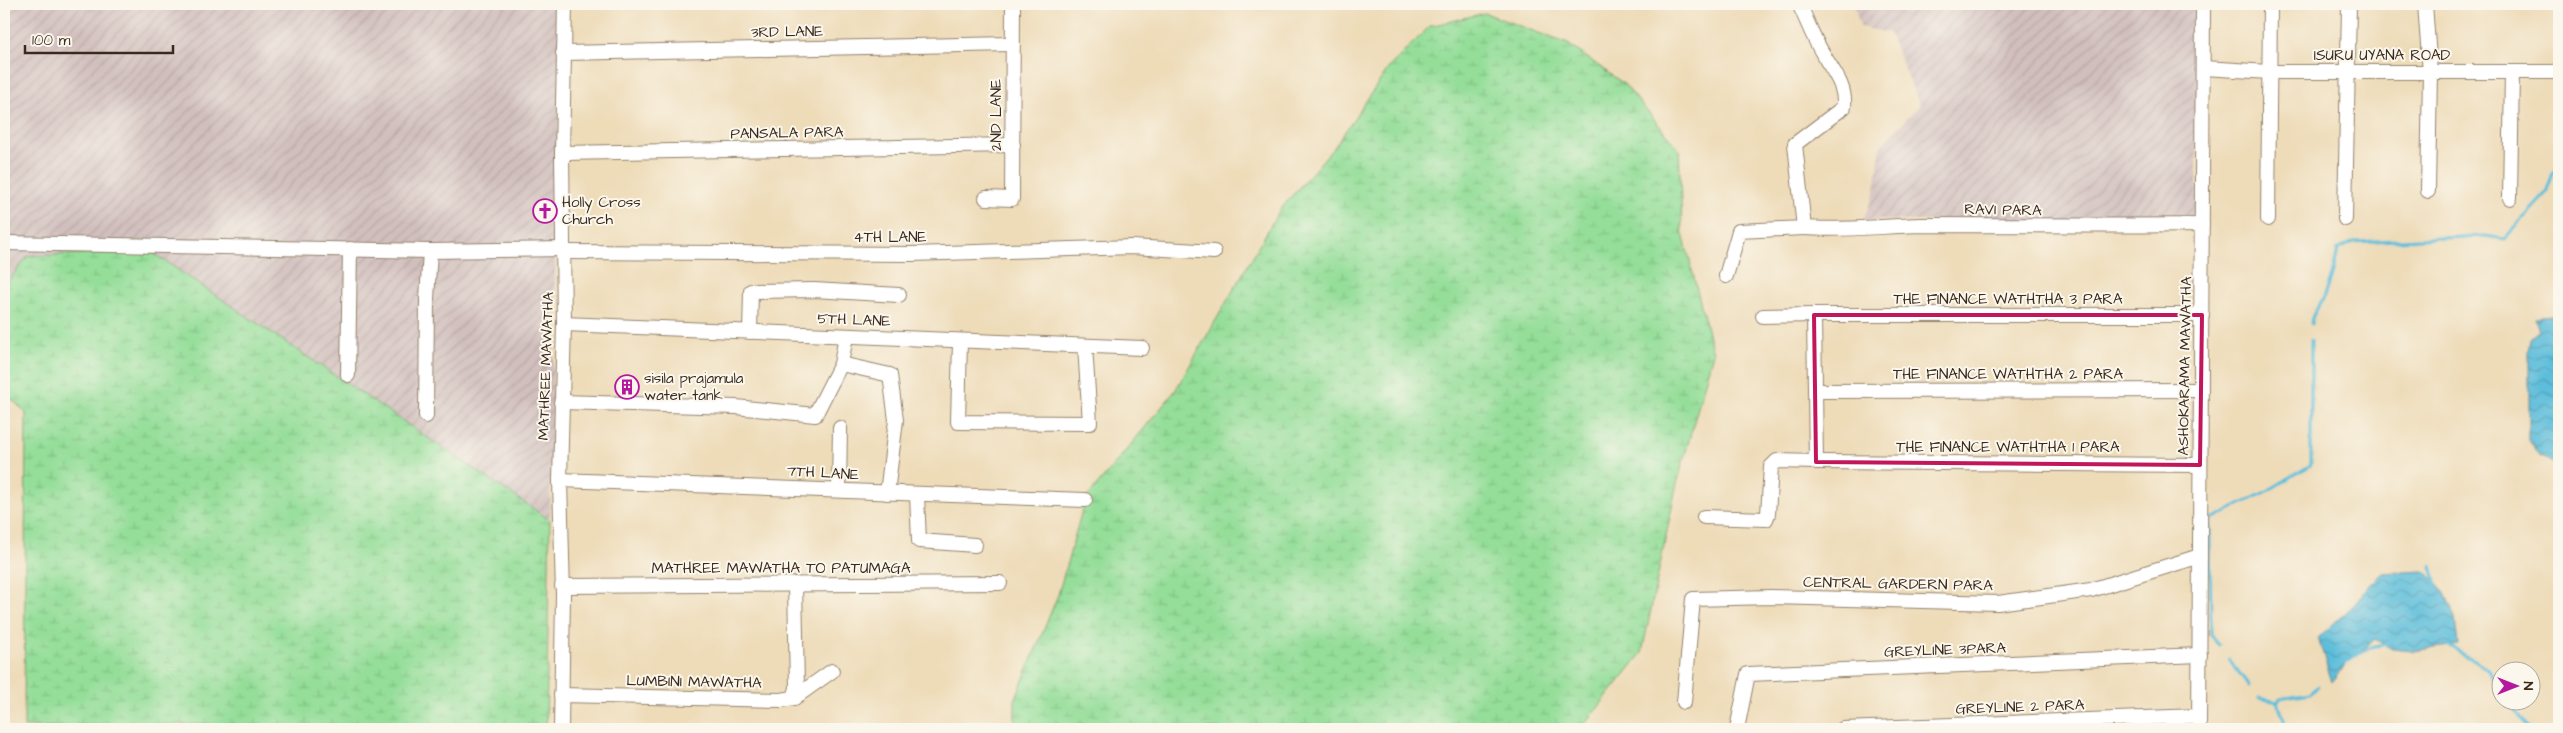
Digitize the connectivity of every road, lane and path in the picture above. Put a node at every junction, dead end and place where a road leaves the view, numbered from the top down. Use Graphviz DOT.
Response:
graph roads {
  1 [pos="565,4"];
  2 [pos="1013,4"];
  3 [pos="1799,4"];
  4 [pos="2202,4"];
  5 [pos="2270,4"];
  6 [pos="2349,4"];
  7 [pos="2426,4"];
  8 [pos="1012,44"];
  9 [pos="563,53"];
  10 [pos="2204,68"];
  11 [pos="2269,72"];
  12 [pos="2348,72"];
  13 [pos="2430,72"];
  14 [pos="2512,72"];
  15 [pos="2559,72"];
  16 [pos="1013,145"];
  17 [pos="562,153"];
  18 [pos="2428,191"];
  19 [pos="986,198"];
  20 [pos="2510,198"];
  21 [pos="2268,218"];
  22 [pos="2345,218"];
  23 [pos="2202,225"];
  24 [pos="1804,228"];
  25 [pos="4,243"];
  26 [pos="350,249"];
  27 [pos="430,251"];
  28 [pos="564,251"];
  29 [pos="1214,252"];
  30 [pos="1726,276"];
  31 [pos="899,295"];
  32 [pos="2202,315"];
  33 [pos="1763,316"];
  34 [pos="1814,316"];
  35 [pos="564,324"];
  36 [pos="750,332"];
  37 [pos="846,336"];
  38 [pos="960,341"];
  39 [pos="1085,346"];
  40 [pos="1142,348"];
  41 [pos="841,364"];
  42 [pos="348,375"];
  43 [pos="2201,390"];
  44 [pos="1815,391"];
  45 [pos="561,402"];
  46 [pos="426,416"];
  47 [pos="840,428"];
  48 [pos="1816,462"];
  49 [pos="2200,465"];
  50 [pos="560,480"];
  51 [pos="839,490"];
  52 [pos="887,493"];
  53 [pos="917,494"];
  54 [pos="1085,500"];
  55 [pos="1704,517"];
  56 [pos="976,545"];
  57 [pos="2200,556"];
  58 [pos="1000,582"];
  59 [pos="795,584"];
  60 [pos="562,586"];
  61 [pos="2200,656"];
  62 [pos="832,671"];
  63 [pos="562,695"];
  64 [pos="794,698"];
  65 [pos="1684,702"];
  66 [pos="2199,723"];
  67 [pos="561,729"];
  68 [pos="1737,729"];
  69 [pos="1843,729"];
  1 -- 9 [label="street, MATHREE MAWATHA"];
  2 -- 8 [label="street, 2ND LANE"];
  3 -- 24 [label="street"];
  4 -- 10 [label="street, ASHOKARAMA MAWATHA"];
  5 -- 11 [label="street"];
  6 -- 12 [label="street"];
  7 -- 13 [label="street"];
  8 -- 9 [label="street, 3RD LANE"];
  8 -- 16 [label="street, 2ND LANE"];
  9 -- 17 [label="street, MATHREE MAWATHA"];
  10 -- 11 [label="street, ISURU UYANA ROAD"];
  10 -- 23 [label="street, ASHOKARAMA MAWATHA"];
  11 -- 12 [label="street, ISURU UYANA ROAD"];
  11 -- 21 [label="street"];
  12 -- 13 [label="street, ISURU UYANA ROAD"];
  12 -- 22 [label="street"];
  13 -- 14 [label="street, ISURU UYANA ROAD"];
  13 -- 18 [label="street"];
  14 -- 15 [label="street, ISURU UYANA ROAD"];
  14 -- 20 [label="street"];
  16 -- 17 [label="street, PANSALA PARA"];
  16 -- 19 [label="street, 2ND LANE"];
  17 -- 28 [label="street, MATHREE MAWATHA"];
  23 -- 24 [label="street, RAVI PARA"];
  23 -- 32 [label="street, ASHOKARAMA MAWATHA"];
  24 -- 30 [label="street, RAVI PARA"];
  25 -- 26 [label="street, 4TH LANE"];
  26 -- 27 [label="street, 4TH LANE"];
  26 -- 42 [label="street"];
  27 -- 28 [label="street, 4TH LANE"];
  27 -- 46 [label="street"];
  28 -- 29 [label="street, 4TH LANE"];
  28 -- 35 [label="street, MATHREE MAWATHA"];
  31 -- 36 [label="street"];
  32 -- 34 [label="street, THE FINANCE WATHTHA 3 PARA"];
  32 -- 43 [label="street, ASHOKARAMA MAWATHA"];
  33 -- 34 [label="street, THE FINANCE WATHTHA 3 PARA"];
  34 -- 44 [label="street"];
  35 -- 36 [label="street, 5TH LANE"];
  35 -- 45 [label="street, MATHREE MAWATHA"];
  36 -- 37 [label="street, 5TH LANE"];
  37 -- 38 [label="street, 5TH LANE"];
  37 -- 41 [label="street"];
  38 -- 39 [label="street, 5TH LANE"];
  38 -- 39 [label="street"];
  39 -- 40 [label="street, 5TH LANE"];
  41 -- 45 [label="street"];
  41 -- 52 [label="street"];
  43 -- 44 [label="street, THE FINANCE WATHTHA 2 PARA"];
  43 -- 49 [label="street, ASHOKARAMA MAWATHA"];
  44 -- 48 [label="street"];
  45 -- 50 [label="street, MATHREE MAWATHA"];
  47 -- 51 [label="street"];
  48 -- 49 [label="street, THE FINANCE WATHTHA 1 PARA"];
  48 -- 55 [label="street, THE FINANCE WATHTHA 1 PARA"];
  49 -- 57 [label="street, ASHOKARAMA MAWATHA"];
  50 -- 51 [label="street, 7TH LANE"];
  50 -- 60 [label="street, MATHREE MAWATHA"];
  51 -- 52 [label="street, 7TH LANE"];
  52 -- 53 [label="street, 7TH LANE"];
  53 -- 54 [label="street, 7TH LANE"];
  53 -- 56 [label="street"];
  57 -- 61 [label="street, ASHOKARAMA MAWATHA"];
  57 -- 65 [label="street, CENTRAL GARDERN PARA"];
  58 -- 59 [label="street, MATHREE MAWATHA TO PATUMAGA"];
  59 -- 60 [label="street, MATHREE MAWATHA TO PATUMAGA"];
  59 -- 64 [label="street"];
  60 -- 63 [label="street, MATHREE MAWATHA"];
  61 -- 66 [label="street, ASHOKARAMA MAWATHA"];
  61 -- 68 [label="street, GREYLINE 3PARA"];
  62 -- 64 [label="street"];
  63 -- 64 [label="street, LUMBINI MAWATHA"];
  63 -- 67 [label="street, MATHREE MAWATHA"];
  66 -- 69 [label="street, GREYLINE 2 PARA"];
}
